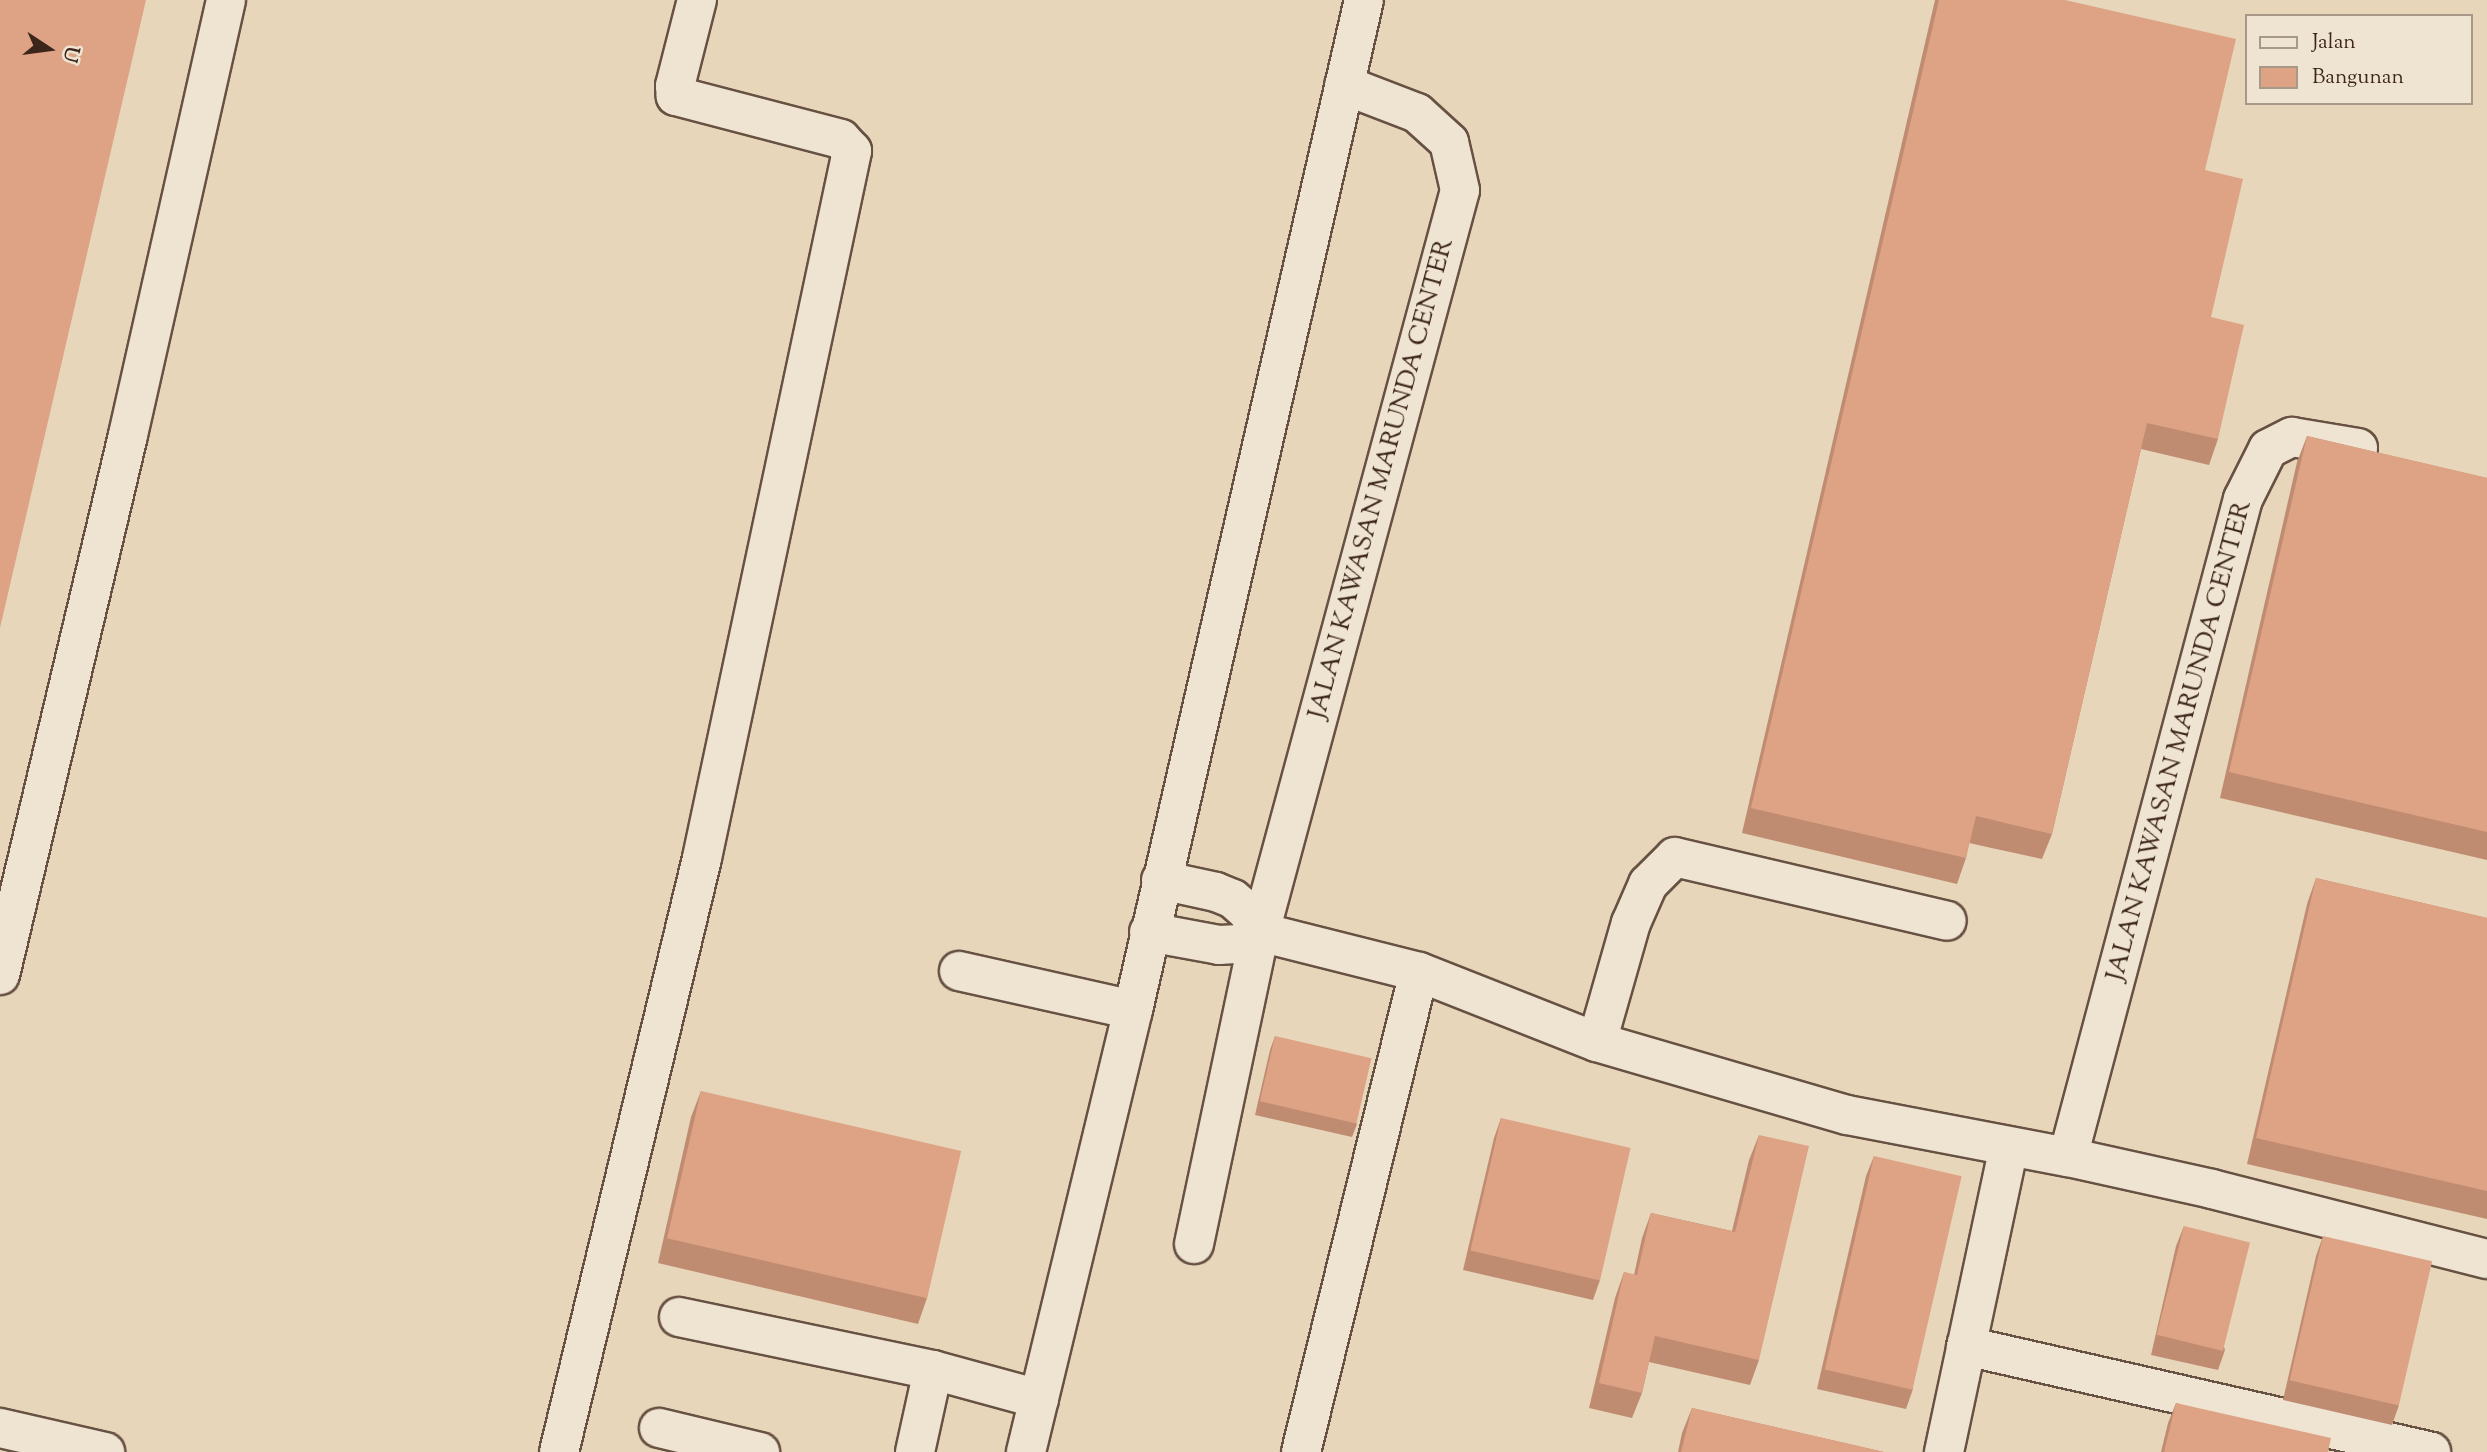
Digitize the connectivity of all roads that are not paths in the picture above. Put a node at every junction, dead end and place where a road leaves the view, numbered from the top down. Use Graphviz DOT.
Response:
graph roads {
  1 [pos="226,0"];
  2 [pos="696,0"];
  3 [pos="1364,0"];
  4 [pos="1344,85"];
  5 [pos="2392,456"];
  6 [pos="1161,880"];
  7 [pos="1947,921"];
  8 [pos="1149,932"];
  9 [pos="1260,932"];
  10 [pos="959,971"];
  11 [pos="1419,972"];
  12 [pos="0,975"];
  13 [pos="1133,1010"];
  14 [pos="1597,1042"];
  15 [pos="2009,1147"];
  16 [pos="2068,1157"];
  17 [pos="1194,1244"];
  18 [pos="2487,1259"];
  19 [pos="679,1317"];
  20 [pos="1966,1346"];
  21 [pos="933,1370"];
  22 [pos="1039,1399"];
  23 [pos="0,1428"];
  24 [pos="659,1428"];
  25 [pos="105,1452"];
  26 [pos="559,1452"];
  27 [pos="760,1452"];
  28 [pos="915,1452"];
  29 [pos="1026,1452"];
  30 [pos="1301,1452"];
  31 [pos="1944,1452"];
  32 [pos="2431,1452"];
  1 -- 12 [label="lane"];
  2 -- 26 [label="lane"];
  3 -- 4 [label="lane"];
  4 -- 6 [label="lane"];
  4 -- 9 [label="lane, JALAN KAWASAN MARUNDA CENTER"];
  5 -- 16 [label="lane, JALAN KAWASAN MARUNDA CENTER"];
  6 -- 8 [label="lane"];
  6 -- 9 [label="lane"];
  7 -- 14 [label="lane"];
  8 -- 9 [label="lane"];
  8 -- 13 [label="lane"];
  9 -- 11 [label="lane"];
  9 -- 17 [label="lane, JALAN KAWASAN MARUNDA CENTER"];
  10 -- 13 [label="lane"];
  11 -- 14 [label="lane"];
  11 -- 30 [label="lane"];
  13 -- 22 [label="lane"];
  14 -- 15 [label="lane"];
  15 -- 16 [label="lane"];
  15 -- 20 [label="lane"];
  16 -- 18 [label="lane"];
  19 -- 21 [label="lane"];
  20 -- 31 [label="lane"];
  20 -- 32 [label="lane"];
  21 -- 22 [label="lane"];
  21 -- 28 [label="lane"];
  22 -- 29 [label="lane"];
  23 -- 25 [label="lane"];
  24 -- 27 [label="lane"];
}
